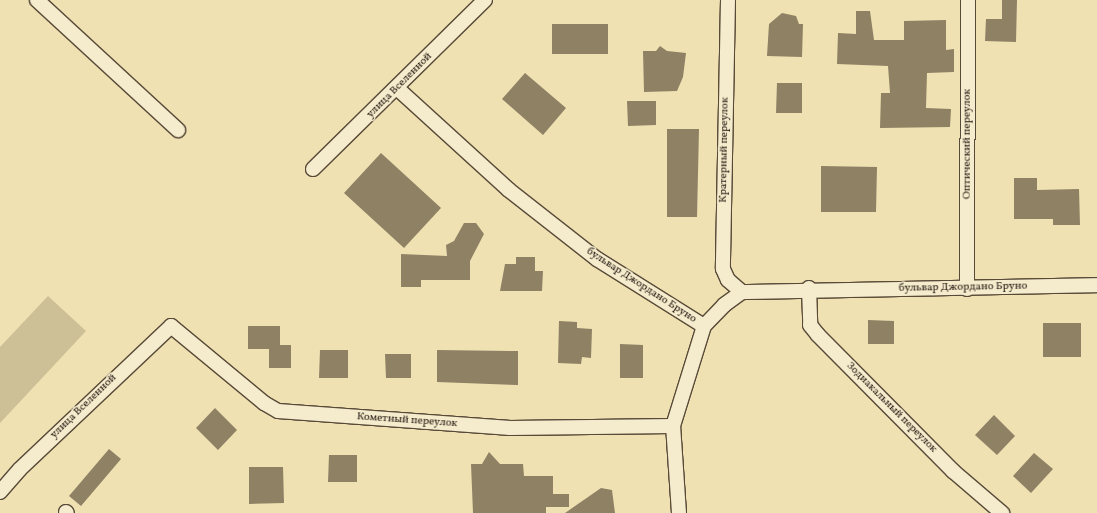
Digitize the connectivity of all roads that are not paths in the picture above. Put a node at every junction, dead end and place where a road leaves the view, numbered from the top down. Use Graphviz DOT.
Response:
graph roads {
  1 [pos="37,0"];
  2 [pos="485,0"];
  3 [pos="728,0"];
  4 [pos="968,0"];
  5 [pos="398,89"];
  6 [pos="178,130"];
  7 [pos="313,169"];
  8 [pos="1097,285"];
  9 [pos="809,288"];
  10 [pos="967,289"];
  11 [pos="742,292"];
  12 [pos="171,326"];
  13 [pos="704,326"];
  14 [pos="673,426"];
  15 [pos="0,492"];
  16 [pos="679,513"];
  17 [pos="1002,513"];
  1 -- 6 [label="street"];
  2 -- 5 [label="street, улица Вселенной"];
  3 -- 11 [label="street, Кратерный переулок"];
  4 -- 10 [label="street, Оптический переулок"];
  5 -- 7 [label="street, улица Вселенной"];
  5 -- 13 [label="street, бульвар Джордано Бруно"];
  8 -- 10 [label="street, бульвар Джордано Бруно"];
  9 -- 10 [label="street, бульвар Джордано Бруно"];
  9 -- 11 [label="street, бульвар Джордано Бруно"];
  9 -- 17 [label="street, Зодиакальный переулок"];
  11 -- 13 [label="street, бульвар Джордано Бруно"];
  12 -- 14 [label="street, Кометный переулок"];
  12 -- 15 [label="street, улица Вселенной"];
  13 -- 14 [label="street"];
  14 -- 16 [label="street"];
}
